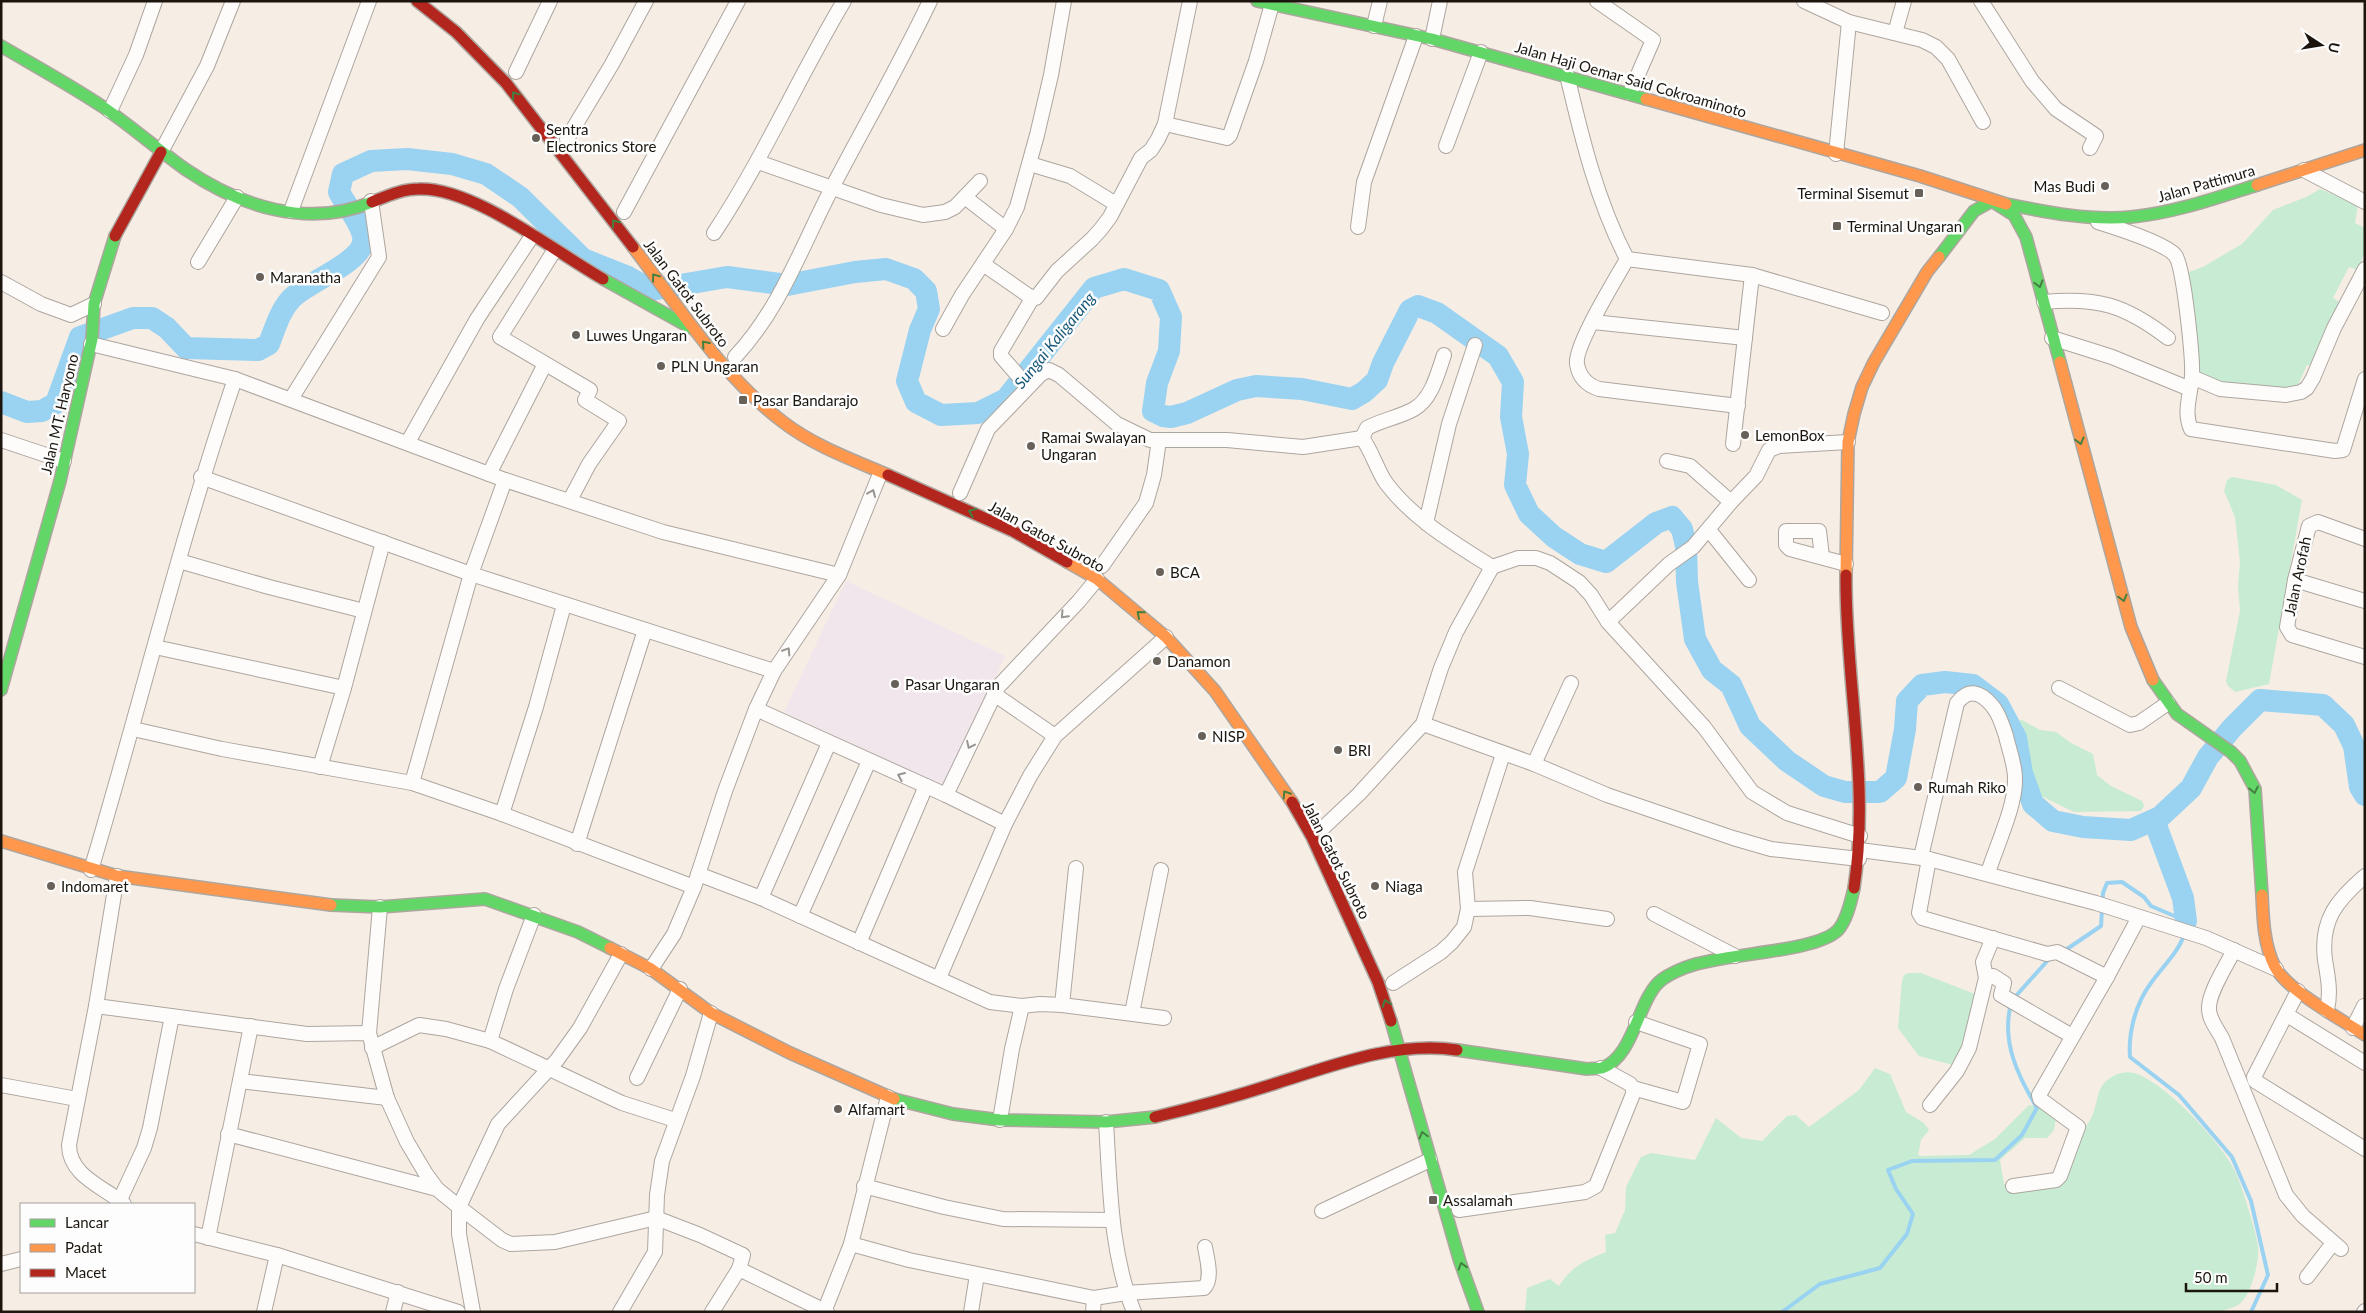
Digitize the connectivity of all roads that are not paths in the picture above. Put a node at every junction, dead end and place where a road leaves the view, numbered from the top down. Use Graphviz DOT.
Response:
graph roads {
  1 [pos="155,1"];
  2 [pos="233,1"];
  3 [pos="369,1"];
  4 [pos="417,1"];
  5 [pos="550,1"];
  6 [pos="646,1"];
  7 [pos="738,1"];
  8 [pos="844,1"];
  9 [pos="930,1"];
  10 [pos="1064,1"];
  11 [pos="1190,1"];
  12 [pos="1257,1"];
  13 [pos="1380,1"];
  14 [pos="1440,1"];
  15 [pos="1597,1"];
  16 [pos="1904,1"];
  17 [pos="1981,1"];
  18 [pos="1811,3"];
  19 [pos="1272,4"];
  20 [pos="1849,22"];
  21 [pos="1374,26"];
  22 [pos="1895,33"];
  23 [pos="1416,36"];
  24 [pos="1432,40"];
  25 [pos="1,46"];
  26 [pos="1481,52"];
  27 [pos="516,72"];
  28 [pos="1566,75"];
  29 [pos="1630,93"];
  30 [pos="110,111"];
  31 [pos="1983,122"];
  32 [pos="1165,124"];
  33 [pos="567,139"];
  34 [pos="1446,146"];
  35 [pos="2090,148"];
  36 [pos="161,152"];
  37 [pos="2362,153"];
  38 [pos="1836,154"];
  39 [pos="758,162"];
  40 [pos="1030,164"];
  41 [pos="2304,170"];
  42 [pos="980,181"];
  43 [pos="832,187"];
  44 [pos="237,197"];
  45 [pos="966,198"];
  46 [pos="1992,202"];
  47 [pos="2365,202"];
  48 [pos="367,203"];
  49 [pos="1116,204"];
  50 [pos="291,211"];
  51 [pos="624,212"];
  52 [pos="2056,214"];
  53 [pos="2080,216"];
  54 [pos="1358,227"];
  55 [pos="1006,229"];
  56 [pos="714,233"];
  57 [pos="532,236"];
  58 [pos="2026,237"];
  59 [pos="554,251"];
  60 [pos="1627,259"];
  61 [pos="198,262"];
  62 [pos="983,264"];
  63 [pos="2365,269"];
  64 [pos="1752,275"];
  65 [pos="1,282"];
  66 [pos="1033,297"];
  67 [pos="2044,302"];
  68 [pos="94,304"];
  69 [pos="1882,313"];
  70 [pos="1593,322"];
  71 [pos="693,329"];
  72 [pos="943,330"];
  73 [pos="1745,338"];
  74 [pos="2052,338"];
  75 [pos="2168,338"];
  76 [pos="91,341"];
  77 [pos="1475,345"];
  78 [pos="1444,355"];
  79 [pos="735,357"];
  80 [pos="545,364"];
  81 [pos="2365,378"];
  82 [pos="235,379"];
  83 [pos="2191,383"];
  84 [pos="1028,387"];
  85 [pos="291,399"];
  86 [pos="1738,406"];
  87 [pos="830,437"];
  88 [pos="1362,438"];
  89 [pos="1,440"];
  90 [pos="1159,440"];
  91 [pos="408,442"];
  92 [pos="1848,442"];
  93 [pos="1733,444"];
  94 [pos="64,461"];
  95 [pos="1668,461"];
  96 [pos="894,465"];
  97 [pos="489,474"];
  98 [pos="880,474"];
  99 [pos="202,477"];
  100 [pos="505,480"];
  101 [pos="962,494"];
  102 [pos="570,500"];
  103 [pos="1730,502"];
  104 [pos="1426,523"];
  105 [pos="1708,530"];
  106 [pos="2365,539"];
  107 [pos="383,542"];
  108 [pos="1822,557"];
  109 [pos="179,561"];
  110 [pos="1846,564"];
  111 [pos="1492,567"];
  112 [pos="1100,570"];
  113 [pos="472,574"];
  114 [pos="839,575"];
  115 [pos="1749,580"];
  116 [pos="2296,580"];
  117 [pos="2365,602"];
  118 [pos="564,605"];
  119 [pos="364,611"];
  120 [pos="1608,622"];
  121 [pos="645,630"];
  122 [pos="1166,637"];
  123 [pos="155,647"];
  124 [pos="2365,657"];
  125 [pos="774,671"];
  126 [pos="1571,683"];
  127 [pos="344,688"];
  128 [pos="2059,688"];
  129 [pos="1,690"];
  130 [pos="994,694"];
  131 [pos="2168,703"];
  132 [pos="756,709"];
  133 [pos="1423,724"];
  134 [pos="133,729"];
  135 [pos="1054,736"];
  136 [pos="829,743"];
  137 [pos="1503,754"];
  138 [pos="869,761"];
  139 [pos="1534,764"];
  140 [pos="320,767"];
  141 [pos="412,783"];
  142 [pos="926,786"];
  143 [pos="946,795"];
  144 [pos="502,814"];
  145 [pos="1005,824"];
  146 [pos="1324,827"];
  147 [pos="1860,836"];
  148 [pos="1,841"];
  149 [pos="577,844"];
  150 [pos="1859,854"];
  151 [pos="1925,858"];
  152 [pos="1076,868"];
  153 [pos="91,870"];
  154 [pos="1162,870"];
  155 [pos="1988,873"];
  156 [pos="117,876"];
  157 [pos="2365,876"];
  158 [pos="696,880"];
  159 [pos="761,898"];
  160 [pos="380,907"];
  161 [pos="1468,909"];
  162 [pos="1654,914"];
  163 [pos="534,915"];
  164 [pos="800,916"];
  165 [pos="2139,917"];
  166 [pos="1607,919"];
  167 [pos="1993,938"];
  168 [pos="859,943"];
  169 [pos="2234,950"];
  170 [pos="621,954"];
  171 [pos="1735,956"];
  172 [pos="650,968"];
  173 [pos="2276,969"];
  174 [pos="1986,976"];
  175 [pos="2107,977"];
  176 [pos="939,978"];
  177 [pos="1392,978"];
  178 [pos="680,988"];
  179 [pos="2298,991"];
  180 [pos="1398,996"];
  181 [pos="1062,1005"];
  182 [pos="96,1006"];
  183 [pos="1022,1006"];
  184 [pos="2364,1006"];
  185 [pos="2327,1010"];
  186 [pos="711,1013"];
  187 [pos="1132,1013"];
  188 [pos="2287,1015"];
  189 [pos="172,1016"];
  190 [pos="1164,1018"];
  191 [pos="1636,1022"];
  192 [pos="251,1026"];
  193 [pos="2359,1032"];
  194 [pos="369,1033"];
  195 [pos="2072,1036"];
  196 [pos="490,1041"];
  197 [pos="372,1048"];
  198 [pos="1401,1050"];
  199 [pos="2365,1063"];
  200 [pos="1601,1068"];
  201 [pos="548,1070"];
  202 [pos="637,1078"];
  203 [pos="240,1081"];
  204 [pos="1,1085"];
  205 [pos="1633,1088"];
  206 [pos="888,1097"];
  207 [pos="387,1098"];
  208 [pos="77,1099"];
  209 [pos="1930,1105"];
  210 [pos="676,1120"];
  211 [pos="1000,1120"];
  212 [pos="1106,1122"];
  213 [pos="228,1134"];
  214 [pos="2365,1149"];
  215 [pos="1430,1160"];
  216 [pos="864,1186"];
  217 [pos="2014,1186"];
  218 [pos="437,1189"];
  219 [pos="120,1203"];
  220 [pos="458,1207"];
  221 [pos="1460,1210"];
  222 [pos="1322,1211"];
  223 [pos="656,1218"];
  224 [pos="1112,1220"];
  225 [pos="195,1234"];
  226 [pos="208,1238"];
  227 [pos="851,1244"];
  228 [pos="1205,1247"];
  229 [pos="276,1255"];
  230 [pos="20,1259"];
  231 [pos="1,1264"];
  232 [pos="739,1269"];
  233 [pos="977,1275"];
  234 [pos="2307,1277"];
  235 [pos="398,1292"];
  236 [pos="1126,1293"];
  237 [pos="1094,1305"];
  238 [pos="825,1311"];
  239 [pos="264,1312"];
  240 [pos="393,1312"];
  241 [pos="458,1312"];
  242 [pos="473,1312"];
  243 [pos="620,1312"];
  244 [pos="712,1312"];
  245 [pos="970,1312"];
  246 [pos="1134,1312"];
  247 [pos="1478,1312"];
  1 -- 30 [label="street"];
  2 -- 36 [label="street"];
  3 -- 50 [label="street"];
  71 -- 4 [label="main road, Jalan Gatot Subroto, one-way"];
  5 -- 27 [label="street"];
  6 -- 33 [label="street"];
  7 -- 51 [label="street"];
  8 -- 39 [label="street"];
  9 -- 43 [label="street"];
  10 -- 40 [label="street"];
  11 -- 32 [label="street"];
  12 -- 19 [label="main road, Jalan Haji Oemar Said Cokroaminoto"];
  13 -- 21 [label="street"];
  14 -- 24 [label="street"];
  15 -- 29 [label="street"];
  16 -- 22 [label="street"];
  17 -- 35 [label="street"];
  18 -- 20 [label="street"];
  19 -- 21 [label="main road, Jalan Haji Oemar Said Cokroaminoto"];
  19 -- 32 [label="street"];
  20 -- 22 [label="street"];
  20 -- 38 [label="street"];
  21 -- 23 [label="main road, Jalan Haji Oemar Said Cokroaminoto"];
  22 -- 31 [label="street"];
  23 -- 24 [label="main road, Jalan Haji Oemar Said Cokroaminoto"];
  23 -- 54 [label="street"];
  24 -- 26 [label="main road, Jalan Haji Oemar Said Cokroaminoto"];
  25 -- 30 [label="main road"];
  26 -- 28 [label="main road, Jalan Haji Oemar Said Cokroaminoto"];
  26 -- 34 [label="street"];
  28 -- 29 [label="main road, Jalan Haji Oemar Said Cokroaminoto"];
  28 -- 60 [label="street"];
  29 -- 38 [label="main road, Jalan Haji Oemar Said Cokroaminoto"];
  30 -- 36 [label="main road"];
  32 -- 49 [label="street"];
  36 -- 44 [label="main road"];
  36 -- 68 [label="main road, Jalan MT. Haryono"];
  37 -- 41 [label="main road, Jalan Pattimura"];
  38 -- 46 [label="main road, Jalan Haji Oemar Said Cokroaminoto"];
  39 -- 43 [label="street"];
  39 -- 56 [label="street"];
  40 -- 49 [label="street"];
  40 -- 55 [label="street"];
  41 -- 47 [label="street"];
  41 -- 53 [label="main road, Jalan Pattimura"];
  42 -- 45 [label="street"];
  43 -- 45 [label="street"];
  43 -- 79 [label="street"];
  44 -- 50 [label="main road"];
  44 -- 61 [label="street"];
  45 -- 55 [label="street"];
  46 -- 52 [label="main road, Jalan Pattimura"];
  46 -- 58 [label="main road"];
  46 -- 92 [label="main road"];
  48 -- 50 [label="main road"];
  48 -- 57 [label="main road"];
  48 -- 85 [label="street"];
  49 -- 66 [label="street"];
  52 -- 53 [label="main road, Jalan Pattimura"];
  52 -- 58 [label="main road"];
  53 -- 83 [label="street"];
  55 -- 62 [label="street"];
  57 -- 59 [label="main road"];
  57 -- 91 [label="street"];
  58 -- 67 [label="main road, one-way"];
  59 -- 71 [label="main road"];
  59 -- 80 [label="street"];
  60 -- 64 [label="street"];
  60 -- 70 [label="street"];
  62 -- 66 [label="street"];
  62 -- 72 [label="street"];
  63 -- 83 [label="street"];
  64 -- 69 [label="street"];
  64 -- 73 [label="street"];
  65 -- 68 [label="street"];
  66 -- 84 [label="street"];
  67 -- 74 [label="main road"];
  67 -- 75 [label="street"];
  68 -- 76 [label="main road, Jalan MT. Haryono"];
  70 -- 73 [label="street"];
  70 -- 86 [label="street"];
  98 -- 71 [label="main road, Jalan Gatot Subroto, one-way"];
  73 -- 86 [label="street"];
  74 -- 83 [label="street"];
  74 -- 131 [label="main road, one-way"];
  76 -- 82 [label="street"];
  76 -- 94 [label="main road, Jalan MT. Haryono"];
  77 -- 104 [label="street"];
  78 -- 88 [label="street"];
  80 -- 97 [label="street"];
  80 -- 102 [label="street"];
  81 -- 83 [label="street"];
  82 -- 85 [label="street"];
  82 -- 99 [label="street"];
  84 -- 90 [label="street"];
  84 -- 101 [label="street"];
  85 -- 91 [label="street"];
  86 -- 93 [label="street"];
  87 -- 96 [label="main road"];
  88 -- 90 [label="street"];
  88 -- 104 [label="street"];
  89 -- 94 [label="street"];
  90 -- 112 [label="street"];
  91 -- 97 [label="street"];
  92 -- 103 [label="street"];
  92 -- 110 [label="main road"];
  94 -- 129 [label="main road, Jalan MT. Haryono"];
  95 -- 103 [label="street"];
  97 -- 100 [label="street"];
  112 -- 98 [label="main road, Jalan Gatot Subroto, one-way"];
  114 -- 98 [label="street, one-way"];
  99 -- 107 [label="street"];
  99 -- 109 [label="street"];
  100 -- 102 [label="street"];
  100 -- 113 [label="street"];
  102 -- 114 [label="street"];
  103 -- 105 [label="street"];
  104 -- 111 [label="street"];
  105 -- 115 [label="street"];
  105 -- 120 [label="street"];
  106 -- 116 [label="street, Jalan Arofah"];
  107 -- 113 [label="street"];
  107 -- 119 [label="street"];
  108 -- 110 [label="street"];
  109 -- 119 [label="street"];
  109 -- 123 [label="street"];
  110 -- 147 [label="main road"];
  111 -- 120 [label="street"];
  111 -- 133 [label="street"];
  122 -- 112 [label="main road, Jalan Gatot Subroto, one-way"];
  112 -- 130 [label="street, one-way"];
  113 -- 118 [label="street"];
  113 -- 141 [label="street"];
  125 -- 114 [label="street, one-way"];
  116 -- 117 [label="street"];
  116 -- 124 [label="street, Jalan Arofah"];
  118 -- 121 [label="street"];
  118 -- 144 [label="street"];
  119 -- 127 [label="street"];
  120 -- 147 [label="street"];
  121 -- 125 [label="street"];
  121 -- 149 [label="street"];
  122 -- 135 [label="street"];
  198 -- 122 [label="main road, Jalan Gatot Subroto, one-way"];
  123 -- 127 [label="street"];
  123 -- 134 [label="street"];
  125 -- 132 [label="street"];
  126 -- 139 [label="street"];
  127 -- 140 [label="street"];
  128 -- 131 [label="street"];
  130 -- 135 [label="street"];
  130 -- 143 [label="street, one-way"];
  131 -- 173 [label="main road, one-way"];
  132 -- 136 [label="street"];
  132 -- 158 [label="street"];
  133 -- 137 [label="street"];
  133 -- 146 [label="street"];
  134 -- 140 [label="street"];
  134 -- 153 [label="street"];
  135 -- 145 [label="street"];
  136 -- 138 [label="street"];
  136 -- 159 [label="street"];
  137 -- 139 [label="street"];
  137 -- 161 [label="street"];
  142 -- 138 [label="street, one-way"];
  138 -- 164 [label="street"];
  139 -- 150 [label="street"];
  140 -- 141 [label="street"];
  141 -- 144 [label="street"];
  142 -- 143 [label="street"];
  142 -- 168 [label="street"];
  143 -- 145 [label="street"];
  144 -- 149 [label="street"];
  145 -- 176 [label="street"];
  147 -- 150 [label="main road"];
  148 -- 153 [label="main road"];
  149 -- 158 [label="street"];
  150 -- 151 [label="street"];
  150 -- 171 [label="main road"];
  151 -- 155 [label="street"];
  151 -- 155 [label="street"];
  151 -- 167 [label="street"];
  152 -- 181 [label="street"];
  153 -- 156 [label="main road"];
  154 -- 187 [label="street"];
  155 -- 165 [label="street"];
  156 -- 160 [label="main road"];
  156 -- 182 [label="street"];
  157 -- 185 [label="street"];
  158 -- 159 [label="street"];
  158 -- 172 [label="street"];
  159 -- 164 [label="street"];
  160 -- 163 [label="main road"];
  160 -- 194 [label="street"];
  161 -- 166 [label="street"];
  161 -- 177 [label="street"];
  162 -- 171 [label="street"];
  163 -- 170 [label="main road"];
  163 -- 196 [label="street"];
  164 -- 168 [label="street"];
  165 -- 169 [label="street"];
  165 -- 175 [label="street"];
  167 -- 174 [label="street"];
  167 -- 175 [label="street"];
  168 -- 176 [label="street"];
  169 -- 173 [label="street"];
  169 -- 234 [label="street"];
  170 -- 172 [label="main road"];
  170 -- 201 [label="street"];
  171 -- 191 [label="main road"];
  172 -- 178 [label="main road"];
  173 -- 179 [label="main road"];
  174 -- 195 [label="street"];
  174 -- 209 [label="street"];
  175 -- 195 [label="street"];
  176 -- 183 [label="street"];
  177 -- 180 [label="main road"];
  178 -- 186 [label="main road"];
  178 -- 202 [label="street"];
  179 -- 185 [label="main road"];
  179 -- 188 [label="street"];
  181 -- 183 [label="street"];
  181 -- 187 [label="street"];
  182 -- 189 [label="street"];
  182 -- 208 [label="street"];
  183 -- 211 [label="street"];
  184 -- 193 [label="street"];
  185 -- 193 [label="main road"];
  186 -- 206 [label="main road"];
  186 -- 210 [label="street"];
  187 -- 190 [label="street"];
  188 -- 199 [label="street"];
  188 -- 214 [label="street"];
  189 -- 192 [label="street"];
  189 -- 219 [label="street"];
  191 -- 200 [label="main road"];
  191 -- 205 [label="street"];
  192 -- 194 [label="street"];
  192 -- 203 [label="street"];
  194 -- 197 [label="street"];
  195 -- 217 [label="street"];
  196 -- 197 [label="street"];
  196 -- 201 [label="street"];
  197 -- 207 [label="street"];
  198 -- 200 [label="main road"];
  198 -- 212 [label="main road"];
  215 -- 198 [label="main road, Jalan Gatot Subroto, one-way"];
  200 -- 205 [label="street"];
  201 -- 210 [label="street"];
  201 -- 220 [label="street"];
  203 -- 207 [label="street"];
  203 -- 213 [label="street"];
  204 -- 208 [label="street"];
  205 -- 221 [label="street"];
  206 -- 211 [label="main road"];
  206 -- 216 [label="street"];
  207 -- 218 [label="street"];
  208 -- 219 [label="street"];
  210 -- 223 [label="street"];
  211 -- 212 [label="main road"];
  212 -- 224 [label="street"];
  213 -- 218 [label="street"];
  213 -- 226 [label="street"];
  215 -- 222 [label="street"];
  247 -- 215 [label="main road, Jalan Gatot Subroto, one-way"];
  216 -- 224 [label="street"];
  216 -- 227 [label="street"];
  218 -- 220 [label="street"];
  220 -- 223 [label="street"];
  220 -- 242 [label="street"];
  223 -- 232 [label="street"];
  223 -- 243 [label="street"];
  224 -- 236 [label="street"];
  225 -- 226 [label="street"];
  226 -- 229 [label="street"];
  227 -- 233 [label="street"];
  227 -- 238 [label="street"];
  228 -- 236 [label="street"];
  229 -- 235 [label="street"];
  229 -- 239 [label="street"];
  230 -- 231 [label="street"];
  232 -- 238 [label="street"];
  232 -- 244 [label="street"];
  233 -- 237 [label="street"];
  233 -- 245 [label="street"];
  235 -- 240 [label="street"];
  235 -- 241 [label="street"];
  236 -- 237 [label="street"];
  236 -- 246 [label="street"];
}
